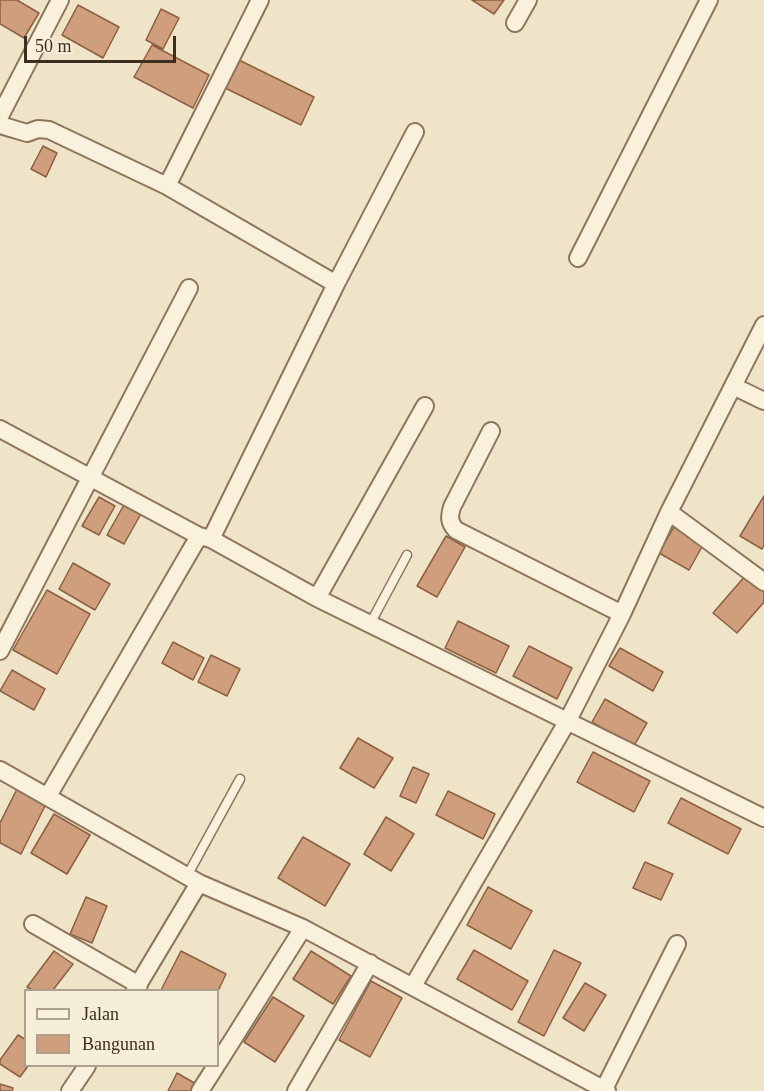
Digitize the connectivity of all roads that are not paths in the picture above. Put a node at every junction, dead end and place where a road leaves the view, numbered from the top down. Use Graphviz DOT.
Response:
graph roads {
  1 [pos="60,0"];
  2 [pos="260,0"];
  3 [pos="528,0"];
  4 [pos="709,0"];
  5 [pos="515,23"];
  6 [pos="0,116"];
  7 [pos="0,125"];
  8 [pos="415,132"];
  9 [pos="167,186"];
  10 [pos="579,258"];
  11 [pos="336,284"];
  12 [pos="189,288"];
  13 [pos="764,325"];
  14 [pos="733,386"];
  15 [pos="764,401"];
  16 [pos="425,406"];
  17 [pos="0,429"];
  18 [pos="491,431"];
  19 [pos="91,477"];
  20 [pos="669,512"];
  21 [pos="205,537"];
  22 [pos="407,555"];
  23 [pos="764,582"];
  24 [pos="317,598"];
  25 [pos="622,614"];
  26 [pos="370,624"];
  27 [pos="0,651"];
  28 [pos="567,722"];
  29 [pos="0,770"];
  30 [pos="240,779"];
  31 [pos="48,796"];
  32 [pos="764,818"];
  33 [pos="193,879"];
  34 [pos="33,924"];
  35 [pos="303,928"];
  36 [pos="678,944"];
  37 [pos="370,963"];
  38 [pos="413,986"];
  39 [pos="137,988"];
  40 [pos="219,1061"];
  41 [pos="86,1067"];
  42 [pos="215,1067"];
  43 [pos="605,1090"];
  44 [pos="70,1091"];
  45 [pos="200,1091"];
  46 [pos="296,1091"];
  1 -- 6 [label="street"];
  2 -- 9 [label="street"];
  3 -- 5 [label="street"];
  4 -- 10 [label="street"];
  7 -- 9 [label="street"];
  8 -- 11 [label="street"];
  9 -- 11 [label="street"];
  11 -- 21 [label="street"];
  12 -- 19 [label="street"];
  13 -- 14 [label="street"];
  14 -- 15 [label="street"];
  14 -- 20 [label="street"];
  16 -- 24 [label="street"];
  17 -- 19 [label="street"];
  18 -- 25 [label="street"];
  19 -- 21 [label="street"];
  19 -- 27 [label="street"];
  20 -- 23 [label="street"];
  20 -- 25 [label="street"];
  21 -- 24 [label="street"];
  21 -- 31 [label="street"];
  22 -- 26 [label="lane"];
  24 -- 26 [label="street"];
  25 -- 28 [label="street"];
  26 -- 28 [label="street"];
  28 -- 32 [label="street"];
  28 -- 38 [label="street"];
  29 -- 31 [label="street"];
  30 -- 33 [label="lane"];
  31 -- 33 [label="street"];
  33 -- 35 [label="street"];
  33 -- 39 [label="street"];
  34 -- 39 [label="street"];
  35 -- 37 [label="street"];
  35 -- 40 [label="street"];
  36 -- 43 [label="street"];
  37 -- 38 [label="street"];
  37 -- 46 [label="street"];
  38 -- 43 [label="street"];
  41 -- 44 [label="street"];
  42 -- 45 [label="street"];
}
